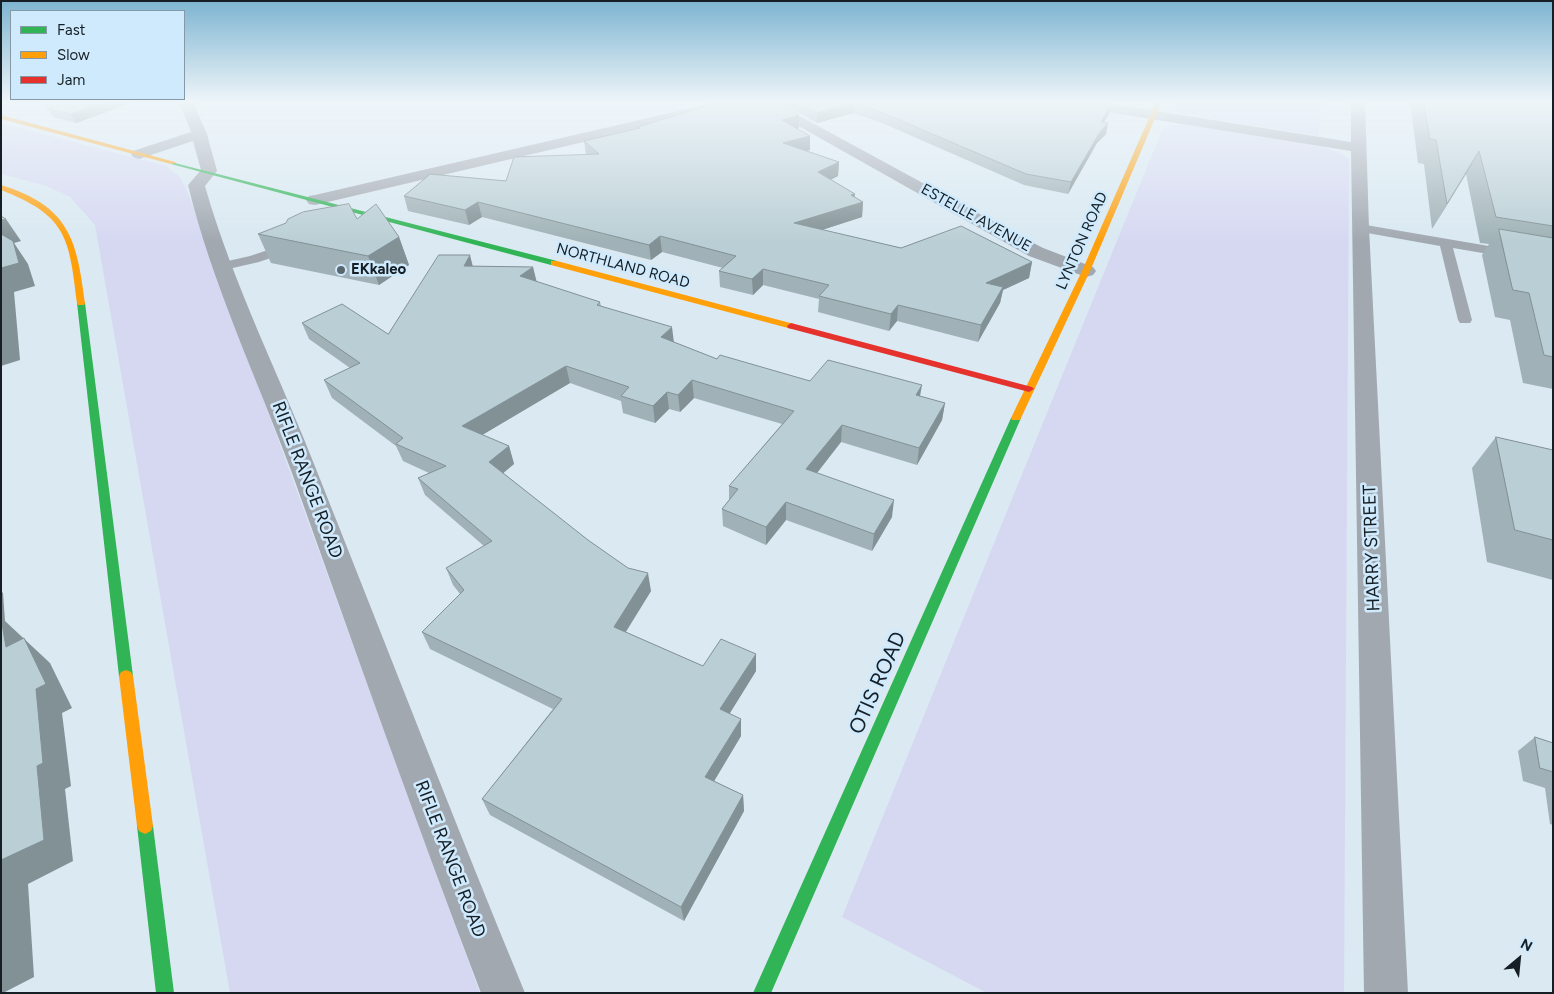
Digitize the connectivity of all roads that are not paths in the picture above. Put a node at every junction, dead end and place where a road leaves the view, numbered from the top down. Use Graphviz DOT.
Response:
graph roads {
  1 [pos="119,148"];
  2 [pos="157,148"];
  3 [pos="203,148"];
  4 [pos="537,148"];
  5 [pos="847,148"];
  6 [pos="1139,148"];
  7 [pos="1360,148"];
  8 [pos="140,154"];
  9 [pos="209,171"];
  10 [pos="1,187"];
  11 [pos="315,200"];
  12 [pos="366,214"];
  13 [pos="351,222"];
  14 [pos="1360,228"];
  15 [pos="1446,244"];
  16 [pos="292,246"];
  17 [pos="1553,261"];
  18 [pos="224,266"];
  19 [pos="1086,271"];
  20 [pos="1465,320"];
  21 [pos="1029,390"];
  22 [pos="165,993"];
  23 [pos="503,993"];
  24 [pos="762,993"];
  25 [pos="1386,993"];
  1 -- 8 [label="street"];
  2 -- 8 [label="street"];
  3 -- 9 [label="street"];
  4 -- 11 [label="street"];
  5 -- 19 [label="street, ESTELLE AVENUE"];
  6 -- 19 [label="street, LYNTON ROAD"];
  7 -- 14 [label="street, HARRY STREET"];
  8 -- 9 [label="street"];
  9 -- 11 [label="street, NORTHLAND ROAD"];
  9 -- 18 [label="street, RIFLE RANGE ROAD"];
  10 -- 22 [label="street"];
  11 -- 12 [label="street, NORTHLAND ROAD"];
  12 -- 13 [label="lane"];
  12 -- 21 [label="street, NORTHLAND ROAD"];
  14 -- 15 [label="lane"];
  14 -- 25 [label="street, HARRY STREET"];
  15 -- 17 [label="lane"];
  15 -- 20 [label="lane"];
  16 -- 18 [label="lane"];
  18 -- 23 [label="street, RIFLE RANGE ROAD"];
  19 -- 21 [label="street, LYNTON ROAD"];
  21 -- 24 [label="street, OTIS ROAD"];
}
